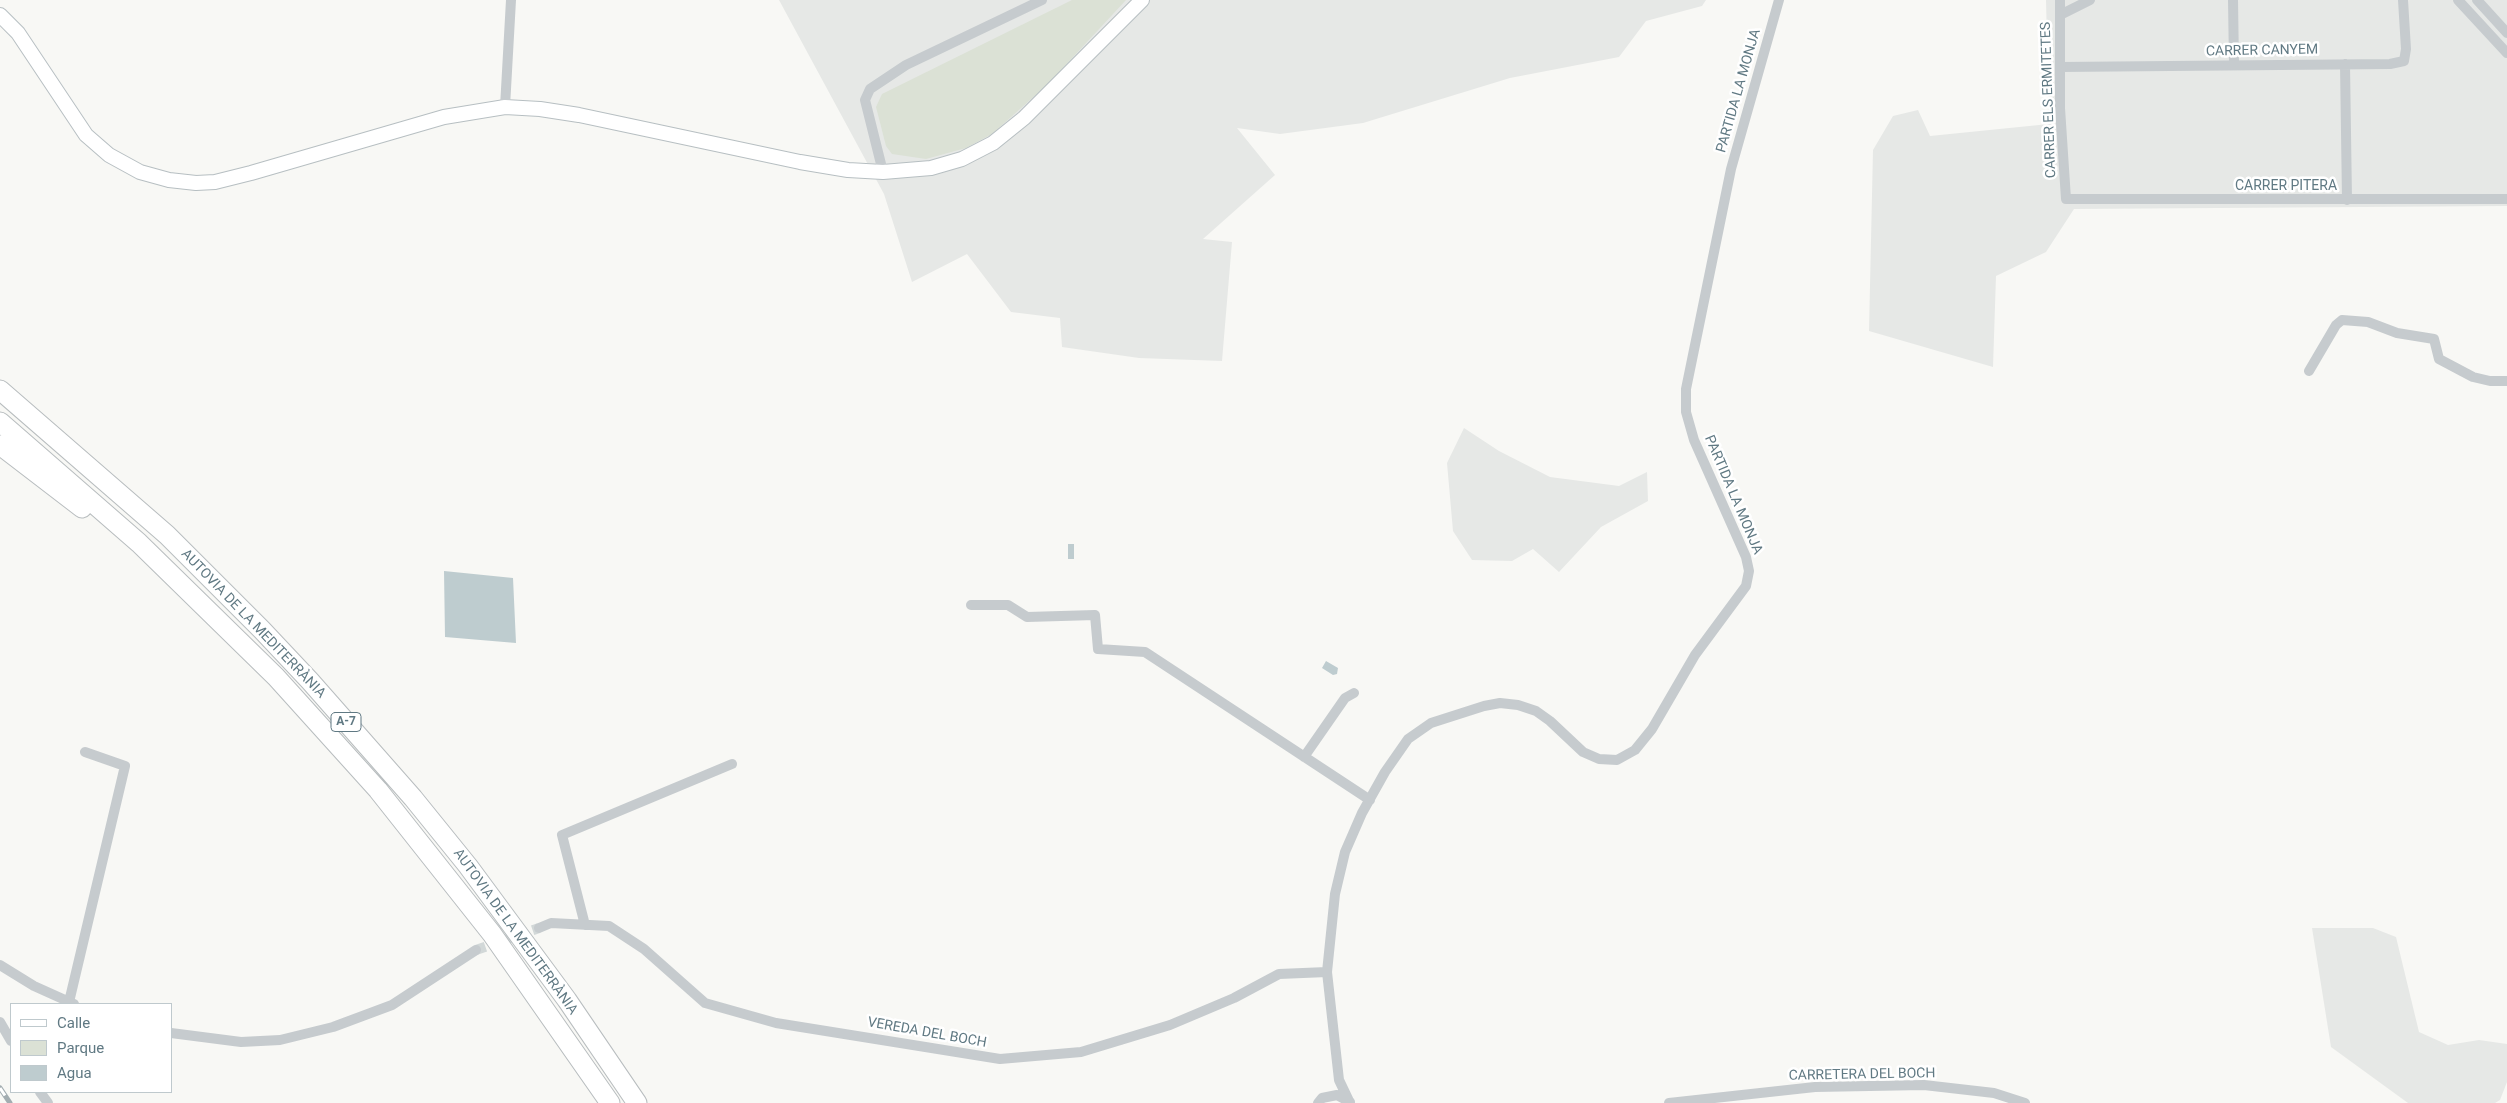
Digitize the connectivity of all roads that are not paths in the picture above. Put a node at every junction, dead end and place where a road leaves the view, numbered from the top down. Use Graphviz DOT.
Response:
graph roads {
  1 [pos="511,0"];
  2 [pos="1042,0"];
  3 [pos="1134,0"];
  4 [pos="1142,0"];
  5 [pos="1779,0"];
  6 [pos="2060,0"];
  7 [pos="2090,0"];
  8 [pos="2233,0"];
  9 [pos="2403,0"];
  10 [pos="2458,0"];
  11 [pos="2477,0"];
  12 [pos="0,15"];
  13 [pos="2060,15"];
  14 [pos="1122,19"];
  15 [pos="2507,32"];
  16 [pos="2507,53"];
  17 [pos="2345,64"];
  18 [pos="2234,65"];
  19 [pos="2060,67"];
  20 [pos="505,108"];
  21 [pos="883,172"];
  22 [pos="2066,199"];
  23 [pos="2507,199"];
  24 [pos="2347,200"];
  25 [pos="2309,371"];
  26 [pos="2507,381"];
  27 [pos="0,390"];
  28 [pos="0,422"];
  29 [pos="0,446"];
  30 [pos="139,543"];
  31 [pos="971,604"];
  32 [pos="1354,693"];
  33 [pos="85,752"];
  34 [pos="1304,757"];
  35 [pos="732,764"];
  36 [pos="1370,800"];
  37 [pos="585,925"];
  38 [pos="539,928"];
  39 [pos="476,950"];
  40 [pos="0,965"];
  41 [pos="1327,972"];
  42 [pos="72,1003"];
  43 [pos="0,1022"];
  44 [pos="172,1033"];
  45 [pos="10,1039"];
  46 [pos="1351,1102"];
  47 [pos="610,1103"];
  48 [pos="636,1103"];
  49 [pos="1318,1103"];
  50 [pos="1669,1103"];
  51 [pos="2025,1103"];
  1 -- 20 [label="street"];
  2 -- 21 [label="street"];
  3 -- 14 [label="street"];
  4 -- 14 [label="street"];
  5 -- 36 [label="street, PARTIDA LA MONJA"];
  6 -- 13 [label="street, CARRER ELS ERMITETES"];
  7 -- 13 [label="street"];
  8 -- 18 [label="street"];
  9 -- 17 [label="street, CARRER CANYEM"];
  10 -- 16 [label="street"];
  11 -- 15 [label="street"];
  12 -- 20 [label="street"];
  13 -- 19 [label="street, CARRER ELS ERMITETES"];
  14 -- 21 [label="street"];
  17 -- 18 [label="street, CARRER CANYEM"];
  17 -- 24 [label="street"];
  18 -- 19 [label="street, CARRER CANYEM"];
  19 -- 22 [label="street, CARRER ELS ERMITETES"];
  20 -- 21 [label="street"];
  22 -- 24 [label="street, CARRER PITERA"];
  23 -- 24 [label="street, CARRER PITERA"];
  25 -- 26 [label="street"];
  27 -- 48 [label="highway, AUTOVIA DE LA MEDITERRÀNIA / A-7"];
  28 -- 30 [label="highway, AUTOVIA DE LA MEDITERRÀNIA / A-7"];
  29 -- 30 [label="highway"];
  30 -- 47 [label="highway, AUTOVIA DE LA MEDITERRÀNIA / A-7"];
  31 -- 34 [label="street"];
  32 -- 34 [label="street"];
  33 -- 42 [label="street"];
  34 -- 36 [label="street"];
  35 -- 37 [label="street"];
  36 -- 41 [label="street, PARTIDA LA MONJA"];
  37 -- 38 [label="street, VEREDA DEL BOCH"];
  37 -- 41 [label="street, VEREDA DEL BOCH"];
  39 -- 44 [label="street"];
  40 -- 42 [label="street"];
  41 -- 46 [label="street, PARTIDA LA MONJA"];
  43 -- 45 [label="street"];
  46 -- 49 [label="street"];
  50 -- 51 [label="street, CARRETERA DEL BOCH"];
}
